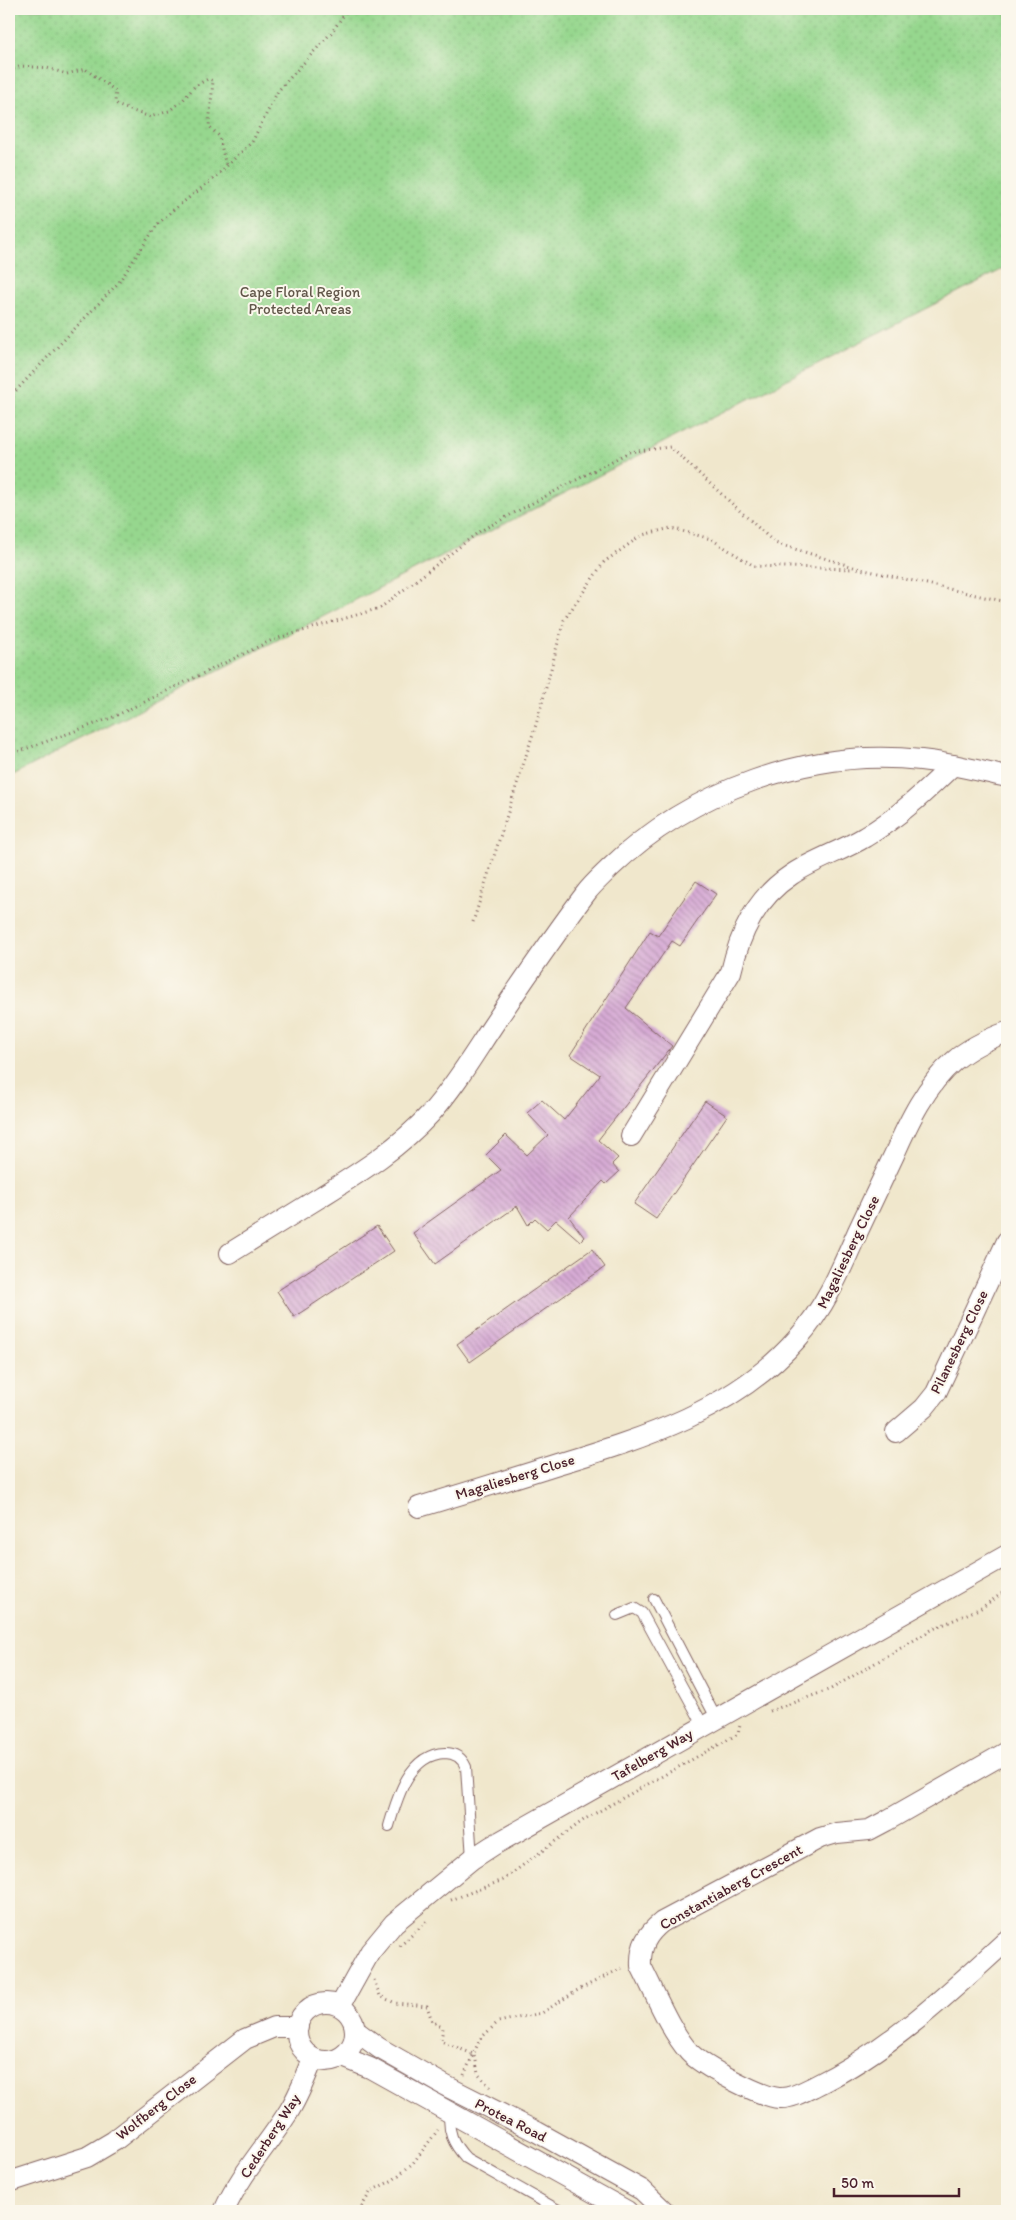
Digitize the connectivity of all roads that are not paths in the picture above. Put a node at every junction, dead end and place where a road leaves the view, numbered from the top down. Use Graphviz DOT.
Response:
graph roads {
  1 [pos="953,765"];
  2 [pos="1007,777"];
  3 [pos="1007,1032"];
  4 [pos="631,1136"];
  5 [pos="1007,1241"];
  6 [pos="230,1253"];
  7 [pos="896,1432"];
  8 [pos="419,1507"];
  9 [pos="1007,1555"];
  10 [pos="654,1598"];
  11 [pos="617,1615"];
  12 [pos="710,1722"];
  13 [pos="1007,1752"];
  14 [pos="389,1826"];
  15 [pos="468,1862"];
  16 [pos="1007,1940"];
  17 [pos="340,2006"];
  18 [pos="298,2027"];
  19 [pos="356,2031"];
  20 [pos="343,2057"];
  21 [pos="313,2059"];
  22 [pos="494,2110"];
  23 [pos="450,2112"];
  24 [pos="483,2131"];
  25 [pos="9,2182"];
  26 [pos="642,2190"];
  27 [pos="224,2211"];
  28 [pos="560,2211"];
  29 [pos="627,2211"];
  30 [pos="635,2211"];
  31 [pos="664,2211"];
  1 -- 2 [label="street"];
  1 -- 4 [label="street"];
  1 -- 6 [label="street"];
  3 -- 8 [label="street, Magaliesberg Close"];
  5 -- 7 [label="street, Pilanesberg Close"];
  9 -- 12 [label="street, Tafelberg Way"];
  10 -- 12 [label="lane"];
  11 -- 12 [label="lane"];
  12 -- 15 [label="street, Tafelberg Way"];
  13 -- 16 [label="street, Constantiaberg Crescent"];
  14 -- 15 [label="lane"];
  15 -- 17 [label="street, Tafelberg Way"];
  17 -- 18 [label="street"];
  17 -- 19 [label="street"];
  18 -- 21 [label="street"];
  18 -- 25 [label="street, Wolfberg Close"];
  19 -- 20 [label="street"];
  19 -- 22 [label="street, Protea Road"];
  20 -- 21 [label="street"];
  20 -- 23 [label="street, Protea Road"];
  21 -- 27 [label="street, Cederberg Way"];
  22 -- 24 [label="street"];
  22 -- 26 [label="street, Protea Road"];
  23 -- 24 [label="street, Protea Road"];
  23 -- 28 [label="lane"];
  24 -- 29 [label="street, Protea Road"];
  26 -- 30 [label="street"];
  26 -- 31 [label="street, Protea Road"];
}
